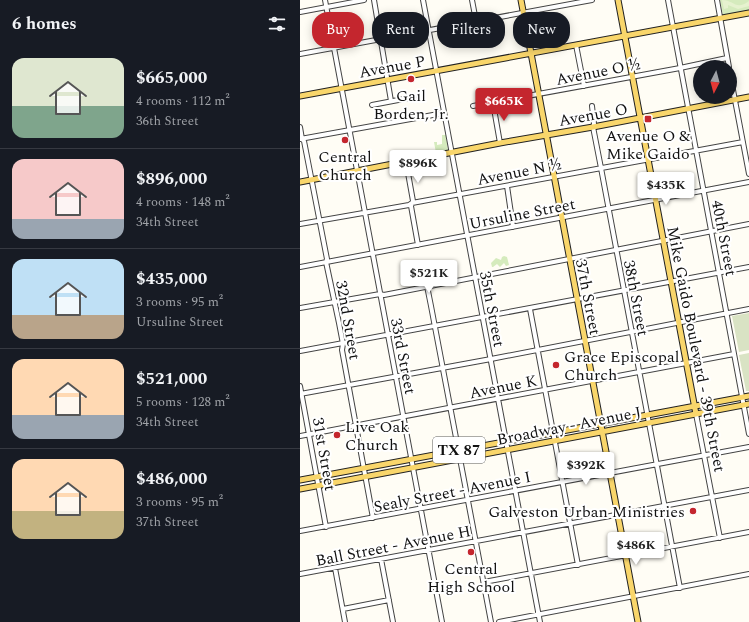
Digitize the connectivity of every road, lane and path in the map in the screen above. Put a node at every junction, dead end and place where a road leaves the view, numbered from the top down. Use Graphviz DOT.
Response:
graph roads {
  1 [pos="325,0"];
  2 [pos="364,0"];
  3 [pos="374,0"];
  4 [pos="423,0"];
  5 [pos="472,0"];
  6 [pos="521,0"];
  7 [pos="592,0"];
  8 [pos="618,0"];
  9 [pos="668,0"];
  10 [pos="716,0"];
  11 [pos="326,7"];
  12 [pos="300,12"];
  13 [pos="327,12"];
  14 [pos="376,12"];
  15 [pos="425,12"];
  16 [pos="474,12"];
  17 [pos="523,12"];
  18 [pos="749,12"];
  19 [pos="720,18"];
  20 [pos="673,27"];
  21 [pos="437,29"];
  22 [pos="429,30"];
  23 [pos="625,36"];
  24 [pos="576,45"];
  25 [pos="334,48"];
  26 [pos="383,48"];
  27 [pos="530,48"];
  28 [pos="300,54"];
  29 [pos="531,54"];
  30 [pos="727,58"];
  31 [pos="680,68"];
  32 [pos="437,71"];
  33 [pos="633,77"];
  34 [pos="388,80"];
  35 [pos="584,86"];
  36 [pos="342,88"];
  37 [pos="538,95"];
  38 [pos="300,96"];
  39 [pos="414,97"];
  40 [pos="749,97"];
  41 [pos="737,100"];
  42 [pos="391,101"];
  43 [pos="493,103"];
  44 [pos="714,104"];
  45 [pos="736,104"];
  46 [pos="372,105"];
  47 [pos="473,106"];
  48 [pos="592,106"];
  49 [pos="688,109"];
  50 [pos="444,113"];
  51 [pos="641,118"];
  52 [pos="300,127"];
  53 [pos="593,127"];
  54 [pos="350,130"];
  55 [pos="546,136"];
  56 [pos="301,139"];
  57 [pos="743,142"];
  58 [pos="500,143"];
  59 [pos="696,150"];
  60 [pos="452,153"];
  61 [pos="649,159"];
  62 [pos="406,162"];
  63 [pos="601,168"];
  64 [pos="357,171"];
  65 [pos="749,174"];
  66 [pos="554,177"];
  67 [pos="312,180"];
  68 [pos="300,182"];
  69 [pos="749,182"];
  70 [pos="507,186"];
  71 [pos="704,191"];
  72 [pos="460,194"];
  73 [pos="656,200"];
  74 [pos="412,204"];
  75 [pos="608,209"];
  76 [pos="365,212"];
  77 [pos="561,218"];
  78 [pos="319,220"];
  79 [pos="300,224"];
  80 [pos="749,224"];
  81 [pos="513,227"];
  82 [pos="711,231"];
  83 [pos="467,235"];
  84 [pos="664,240"];
  85 [pos="418,245"];
  86 [pos="616,249"];
  87 [pos="372,253"];
  88 [pos="569,258"];
  89 [pos="326,262"];
  90 [pos="422,266"];
  91 [pos="300,267"];
  92 [pos="749,267"];
  93 [pos="719,273"];
  94 [pos="475,276"];
  95 [pos="672,282"];
  96 [pos="428,286"];
  97 [pos="624,291"];
  98 [pos="380,294"];
  99 [pos="577,300"];
  100 [pos="334,302"];
  101 [pos="300,308"];
  102 [pos="530,309"];
  103 [pos="749,309"];
  104 [pos="726,314"];
  105 [pos="483,318"];
  106 [pos="679,322"];
  107 [pos="435,327"];
  108 [pos="632,331"];
  109 [pos="388,335"];
  110 [pos="584,341"];
  111 [pos="342,344"];
  112 [pos="537,350"];
  113 [pos="300,352"];
  114 [pos="734,354"];
  115 [pos="491,359"];
  116 [pos="687,363"];
  117 [pos="443,367"];
  118 [pos="639,372"];
  119 [pos="396,376"];
  120 [pos="592,381"];
  121 [pos="348,385"];
  122 [pos="300,386"];
  123 [pos="545,390"];
  124 [pos="301,394"];
  125 [pos="749,396"];
  126 [pos="742,397"];
  127 [pos="498,399"];
  128 [pos="746,405"];
  129 [pos="695,406"];
  130 [pos="450,408"];
  131 [pos="696,414"];
  132 [pos="648,415"];
  133 [pos="403,417"];
  134 [pos="649,423"];
  135 [pos="601,424"];
  136 [pos="356,426"];
  137 [pos="553,432"];
  138 [pos="602,432"];
  139 [pos="309,434"];
  140 [pos="749,434"];
  141 [pos="300,436"];
  142 [pos="506,441"];
  143 [pos="554,441"];
  144 [pos="749,447"];
  145 [pos="458,450"];
  146 [pos="508,450"];
  147 [pos="704,455"];
  148 [pos="460,458"];
  149 [pos="412,459"];
  150 [pos="656,464"];
  151 [pos="413,467"];
  152 [pos="364,468"];
  153 [pos="610,473"];
  154 [pos="366,476"];
  155 [pos="317,477"];
  156 [pos="300,480"];
  157 [pos="562,482"];
  158 [pos="318,485"];
  159 [pos="300,489"];
  160 [pos="749,490"];
  161 [pos="515,491"];
  162 [pos="712,497"];
  163 [pos="468,500"];
  164 [pos="664,506"];
  165 [pos="421,509"];
  166 [pos="618,514"];
  167 [pos="373,518"];
  168 [pos="570,523"];
  169 [pos="326,527"];
  170 [pos="300,532"];
  171 [pos="523,532"];
  172 [pos="749,532"];
  173 [pos="720,538"];
  174 [pos="476,541"];
  175 [pos="672,547"];
  176 [pos="428,550"];
  177 [pos="625,556"];
  178 [pos="381,559"];
  179 [pos="578,565"];
  180 [pos="335,568"];
  181 [pos="300,574"];
  182 [pos="531,574"];
  183 [pos="749,574"];
  184 [pos="484,582"];
  185 [pos="680,588"];
  186 [pos="633,597"];
  187 [pos="389,600"];
  188 [pos="343,609"];
  189 [pos="539,615"];
  190 [pos="345,622"];
  191 [pos="393,622"];
  192 [pos="442,622"];
  193 [pos="490,622"];
  194 [pos="499,622"];
  195 [pos="540,622"];
  196 [pos="638,622"];
  1 -- 11 [label="street, 33rd Street"];
  2 -- 11 [label="street"];
  3 -- 14 [label="street"];
  4 -- 15 [label="street, 35th Street"];
  5 -- 16 [label="street"];
  6 -- 17 [label="main road, 37th Street"];
  7 -- 17 [label="street"];
  8 -- 23 [label="main road, Mike Gaido Boulevard - 39th Street"];
  9 -- 20 [label="street, 40th Street"];
  10 -- 19 [label="street"];
  11 -- 12 [label="street"];
  11 -- 13 [label="street, 33rd Street"];
  18 -- 19 [label="main road, Avenue P"];
  19 -- 20 [label="main road, Avenue P"];
  19 -- 30 [label="street"];
  20 -- 23 [label="main road, Avenue P"];
  20 -- 31 [label="street, 40th Street"];
  21 -- 22 [label="street"];
  22 -- 32 [label="street, 35th Street"];
  23 -- 24 [label="main road, Avenue P"];
  23 -- 33 [label="main road, Mike Gaido Boulevard - 39th Street"];
  24 -- 29 [label="main road, Avenue P"];
  24 -- 35 [label="street"];
  25 -- 28 [label="street"];
  25 -- 36 [label="street, 33rd Street"];
  26 -- 34 [label="street"];
  27 -- 29 [label="main road, 37th Street"];
  29 -- 32 [label="main road, Avenue P"];
  29 -- 37 [label="main road, 37th Street"];
  30 -- 31 [label="street, Avenue O ½"];
  31 -- 33 [label="street, Avenue O ½"];
  31 -- 49 [label="street, 40th Street"];
  32 -- 34 [label="main road, Avenue P"];
  32 -- 50 [label="street, 35th Street"];
  33 -- 35 [label="street, Avenue O ½"];
  33 -- 51 [label="main road, Mike Gaido Boulevard - 39th Street"];
  34 -- 36 [label="main road, Avenue P"];
  34 -- 42 [label="street"];
  35 -- 37 [label="street, Avenue O ½"];
  36 -- 38 [label="main road, Avenue P"];
  36 -- 54 [label="street, 33rd Street"];
  37 -- 43 [label="street, Avenue O ½"];
  37 -- 55 [label="main road, 37th Street"];
  39 -- 42 [label="street"];
  40 -- 41 [label="main road, Avenue O"];
  42 -- 46 [label="street"];
  43 -- 47 [label="street, Avenue O ½"];
  43 -- 58 [label="street"];
  44 -- 49 [label="main road, Avenue O"];
  45 -- 57 [label="street"];
  48 -- 53 [label="street, 38th Street"];
  49 -- 51 [label="main road, Avenue O"];
  49 -- 59 [label="street, 40th Street"];
  50 -- 54 [label="street"];
  50 -- 60 [label="street, 35th Street"];
  51 -- 53 [label="main road, Avenue O"];
  51 -- 61 [label="main road, Mike Gaido Boulevard - 39th Street"];
  52 -- 56 [label="street, 32nd Street"];
  53 -- 55 [label="main road, Avenue O"];
  53 -- 63 [label="street, 38th Street"];
  54 -- 56 [label="street"];
  54 -- 64 [label="street, 33rd Street"];
  55 -- 58 [label="main road, Avenue O"];
  55 -- 66 [label="main road, 37th Street"];
  56 -- 67 [label="street, 32nd Street"];
  57 -- 59 [label="street, Avenue N ½"];
  57 -- 65 [label="street"];
  58 -- 60 [label="main road, Avenue O"];
  59 -- 61 [label="street, Avenue N ½"];
  59 -- 71 [label="street, 40th Street"];
  60 -- 62 [label="main road, Avenue O"];
  60 -- 72 [label="street, 35th Street"];
  61 -- 63 [label="street, Avenue N ½"];
  61 -- 73 [label="main road, Mike Gaido Boulevard - 39th Street"];
  62 -- 64 [label="main road, Avenue O"];
  62 -- 74 [label="street"];
  63 -- 66 [label="street, Avenue N ½"];
  63 -- 75 [label="street, 38th Street"];
  64 -- 67 [label="main road, Avenue O"];
  64 -- 76 [label="street, 33rd Street"];
  66 -- 70 [label="street, Avenue N ½"];
  66 -- 77 [label="main road, 37th Street"];
  67 -- 68 [label="main road, Avenue O"];
  67 -- 78 [label="street, 32nd Street"];
  69 -- 71 [label="street, Ursuline Street"];
  70 -- 72 [label="street, Avenue N ½"];
  70 -- 81 [label="street"];
  71 -- 73 [label="street, Ursuline Street"];
  71 -- 82 [label="street, 40th Street"];
  72 -- 74 [label="street, Avenue N ½"];
  72 -- 83 [label="street, 35th Street"];
  73 -- 75 [label="street, Ursuline Street"];
  73 -- 84 [label="main road, Mike Gaido Boulevard - 39th Street"];
  74 -- 76 [label="street, Avenue N ½"];
  74 -- 85 [label="street"];
  75 -- 77 [label="street, Ursuline Street"];
  75 -- 86 [label="street, 38th Street"];
  76 -- 78 [label="street, Avenue N ½"];
  76 -- 87 [label="street, 33rd Street"];
  77 -- 81 [label="street, Ursuline Street"];
  77 -- 88 [label="main road, 37th Street"];
  78 -- 79 [label="street, Avenue N ½"];
  78 -- 89 [label="street, 32nd Street"];
  80 -- 82 [label="street"];
  81 -- 83 [label="street, Ursuline Street"];
  82 -- 84 [label="street"];
  82 -- 93 [label="street, 40th Street"];
  83 -- 85 [label="street, Ursuline Street"];
  83 -- 94 [label="street, 35th Street"];
  84 -- 86 [label="street"];
  84 -- 95 [label="main road, Mike Gaido Boulevard - 39th Street"];
  85 -- 87 [label="street, Ursuline Street"];
  86 -- 88 [label="street"];
  86 -- 97 [label="street, 38th Street"];
  87 -- 89 [label="street, Ursuline Street"];
  87 -- 98 [label="street, 33rd Street"];
  88 -- 94 [label="street"];
  88 -- 99 [label="main road, 37th Street"];
  89 -- 91 [label="street, Ursuline Street"];
  89 -- 100 [label="street, 32nd Street"];
  90 -- 96 [label="street"];
  92 -- 93 [label="street"];
  93 -- 95 [label="street"];
  93 -- 104 [label="street, 40th Street"];
  94 -- 96 [label="street"];
  94 -- 105 [label="street, 35th Street"];
  95 -- 97 [label="street"];
  95 -- 106 [label="main road, Mike Gaido Boulevard - 39th Street"];
  96 -- 98 [label="street"];
  96 -- 107 [label="street"];
  97 -- 99 [label="street"];
  97 -- 108 [label="street, 38th Street"];
  98 -- 100 [label="street"];
  98 -- 109 [label="street, 33rd Street"];
  99 -- 102 [label="street"];
  99 -- 110 [label="main road, 37th Street"];
  100 -- 101 [label="street"];
  100 -- 111 [label="street, 32nd Street"];
  102 -- 105 [label="street"];
  102 -- 112 [label="street"];
  103 -- 104 [label="street"];
  104 -- 106 [label="street"];
  104 -- 114 [label="street, 40th Street"];
  105 -- 107 [label="street"];
  105 -- 115 [label="street, 35th Street"];
  106 -- 108 [label="street"];
  106 -- 116 [label="main road, Mike Gaido Boulevard - 39th Street"];
  107 -- 109 [label="street"];
  107 -- 117 [label="street"];
  108 -- 110 [label="street"];
  108 -- 118 [label="street, 38th Street"];
  109 -- 111 [label="street"];
  109 -- 119 [label="street, 33rd Street"];
  110 -- 112 [label="street"];
  110 -- 120 [label="main road, 37th Street"];
  111 -- 113 [label="street"];
  111 -- 121 [label="street, 32nd Street"];
  112 -- 115 [label="street"];
  112 -- 123 [label="street"];
  114 -- 116 [label="street, Avenue K"];
  114 -- 126 [label="street, 40th Street"];
  115 -- 117 [label="street"];
  115 -- 127 [label="street, 35th Street"];
  116 -- 118 [label="street, Avenue K"];
  116 -- 129 [label="main road, Mike Gaido Boulevard - 39th Street"];
  117 -- 119 [label="street"];
  117 -- 130 [label="street"];
  118 -- 120 [label="street, Avenue K"];
  118 -- 132 [label="street, 38th Street"];
  119 -- 121 [label="street"];
  119 -- 133 [label="street, 33rd Street"];
  120 -- 123 [label="street, Avenue K"];
  120 -- 135 [label="main road, 37th Street"];
  121 -- 124 [label="street"];
  121 -- 136 [label="street, 32nd Street"];
  122 -- 124 [label="street, 31st Street"];
  123 -- 127 [label="street, Avenue K"];
  123 -- 137 [label="street"];
  124 -- 139 [label="street, 31st Street"];
  125 -- 126 [label="main road, Broadway - Avenue J / TX 87"];
  126 -- 128 [label="street, 40th Street"];
  126 -- 129 [label="main road, Broadway - Avenue J / TX 87"];
  127 -- 130 [label="street, Avenue K"];
  127 -- 142 [label="street, 35th Street"];
  128 -- 131 [label="main road, Broadway - Avenue J / TX 87"];
  128 -- 140 [label="street, 40th Street"];
  129 -- 131 [label="main road, Mike Gaido Boulevard - 39th Street"];
  129 -- 132 [label="main road, Broadway - Avenue J / TX 87"];
  130 -- 133 [label="street, Avenue K"];
  130 -- 145 [label="street"];
  131 -- 134 [label="main road, Broadway - Avenue J / TX 87"];
  131 -- 147 [label="street, Mike Gaido Boulevard - 39th Street"];
  132 -- 134 [label="street, 38th Street"];
  132 -- 135 [label="main road, Broadway - Avenue J / TX 87"];
  133 -- 136 [label="street, Avenue K"];
  133 -- 149 [label="street, 33rd Street"];
  134 -- 138 [label="main road, Broadway - Avenue J / TX 87"];
  134 -- 150 [label="street, 38th Street"];
  135 -- 137 [label="main road, Broadway - Avenue J / TX 87"];
  135 -- 138 [label="main road, 37th Street"];
  136 -- 139 [label="street, Avenue K"];
  136 -- 152 [label="street, 32nd Street"];
  137 -- 142 [label="main road, Broadway - Avenue J / TX 87"];
  137 -- 143 [label="street"];
  138 -- 143 [label="main road, Broadway - Avenue J / TX 87"];
  138 -- 153 [label="main road, 37th Street"];
  139 -- 141 [label="street, Avenue K"];
  139 -- 155 [label="street, 31st Street"];
  142 -- 145 [label="main road, Broadway - Avenue J / TX 87"];
  142 -- 146 [label="street, 35th Street"];
  143 -- 146 [label="main road, Broadway - Avenue J / TX 87"];
  143 -- 157 [label="street"];
  144 -- 147 [label="street, Sealy Street - Avenue I"];
  145 -- 148 [label="street"];
  145 -- 149 [label="main road, Broadway - Avenue J / TX 87"];
  146 -- 148 [label="main road, Broadway - Avenue J / TX 87"];
  146 -- 161 [label="street, 35th Street"];
  147 -- 150 [label="street, Sealy Street - Avenue I"];
  147 -- 162 [label="street, Mike Gaido Boulevard - 39th Street"];
  148 -- 151 [label="main road, Broadway - Avenue J / TX 87"];
  148 -- 163 [label="street"];
  149 -- 151 [label="street, 33rd Street"];
  149 -- 152 [label="main road, Broadway - Avenue J / TX 87"];
  150 -- 153 [label="street, Sealy Street - Avenue I"];
  150 -- 164 [label="street, 38th Street"];
  151 -- 154 [label="main road, Broadway - Avenue J / TX 87"];
  151 -- 165 [label="street, 33rd Street"];
  152 -- 154 [label="street, 32nd Street"];
  152 -- 155 [label="main road, Broadway - Avenue J / TX 87"];
  153 -- 157 [label="street, Sealy Street - Avenue I"];
  153 -- 166 [label="main road, 37th Street"];
  154 -- 158 [label="main road, Broadway - Avenue J / TX 87"];
  154 -- 167 [label="street, 32nd Street"];
  155 -- 156 [label="main road, Broadway - Avenue J / TX 87"];
  155 -- 158 [label="street, 31st Street"];
  157 -- 161 [label="street, Sealy Street - Avenue I"];
  157 -- 168 [label="street"];
  158 -- 159 [label="main road, Broadway - Avenue J / TX 87"];
  158 -- 169 [label="street, 31st Street"];
  160 -- 162 [label="street, Ball Street - Avenue H"];
  161 -- 163 [label="street, Sealy Street - Avenue I"];
  161 -- 171 [label="street, 35th Street"];
  162 -- 164 [label="street, Ball Street - Avenue H"];
  162 -- 173 [label="street, Mike Gaido Boulevard - 39th Street"];
  163 -- 165 [label="street, Sealy Street - Avenue I"];
  163 -- 174 [label="street"];
  164 -- 166 [label="street, Ball Street - Avenue H"];
  164 -- 175 [label="street, 38th Street"];
  165 -- 167 [label="street, Sealy Street - Avenue I"];
  165 -- 176 [label="street, 33rd Street"];
  166 -- 168 [label="street, Ball Street - Avenue H"];
  166 -- 177 [label="main road, 37th Street"];
  167 -- 169 [label="street, Sealy Street - Avenue I"];
  168 -- 171 [label="street, Ball Street - Avenue H"];
  168 -- 179 [label="street"];
  169 -- 170 [label="street, Sealy Street - Avenue I"];
  171 -- 174 [label="street, Ball Street - Avenue H"];
  171 -- 182 [label="street, 35th Street"];
  172 -- 173 [label="street"];
  173 -- 175 [label="street"];
  174 -- 176 [label="street, Ball Street - Avenue H"];
  174 -- 184 [label="street"];
  175 -- 177 [label="street"];
  175 -- 185 [label="street, 38th Street"];
  176 -- 178 [label="street, Ball Street - Avenue H"];
  176 -- 192 [label="street, 33rd Street"];
  177 -- 179 [label="street"];
  177 -- 186 [label="main road, 37th Street"];
  178 -- 180 [label="street, Ball Street - Avenue H"];
  178 -- 187 [label="street"];
  179 -- 182 [label="street"];
  180 -- 181 [label="street, Ball Street - Avenue H"];
  180 -- 188 [label="street"];
  182 -- 184 [label="street"];
  182 -- 189 [label="street, 35th Street"];
  183 -- 185 [label="street"];
  184 -- 193 [label="street"];
  185 -- 186 [label="street"];
  186 -- 189 [label="street"];
  186 -- 196 [label="main road, 37th Street"];
  187 -- 188 [label="street"];
  187 -- 191 [label="street"];
  188 -- 190 [label="street"];
  189 -- 194 [label="street"];
  189 -- 195 [label="street, 35th Street"];
}
